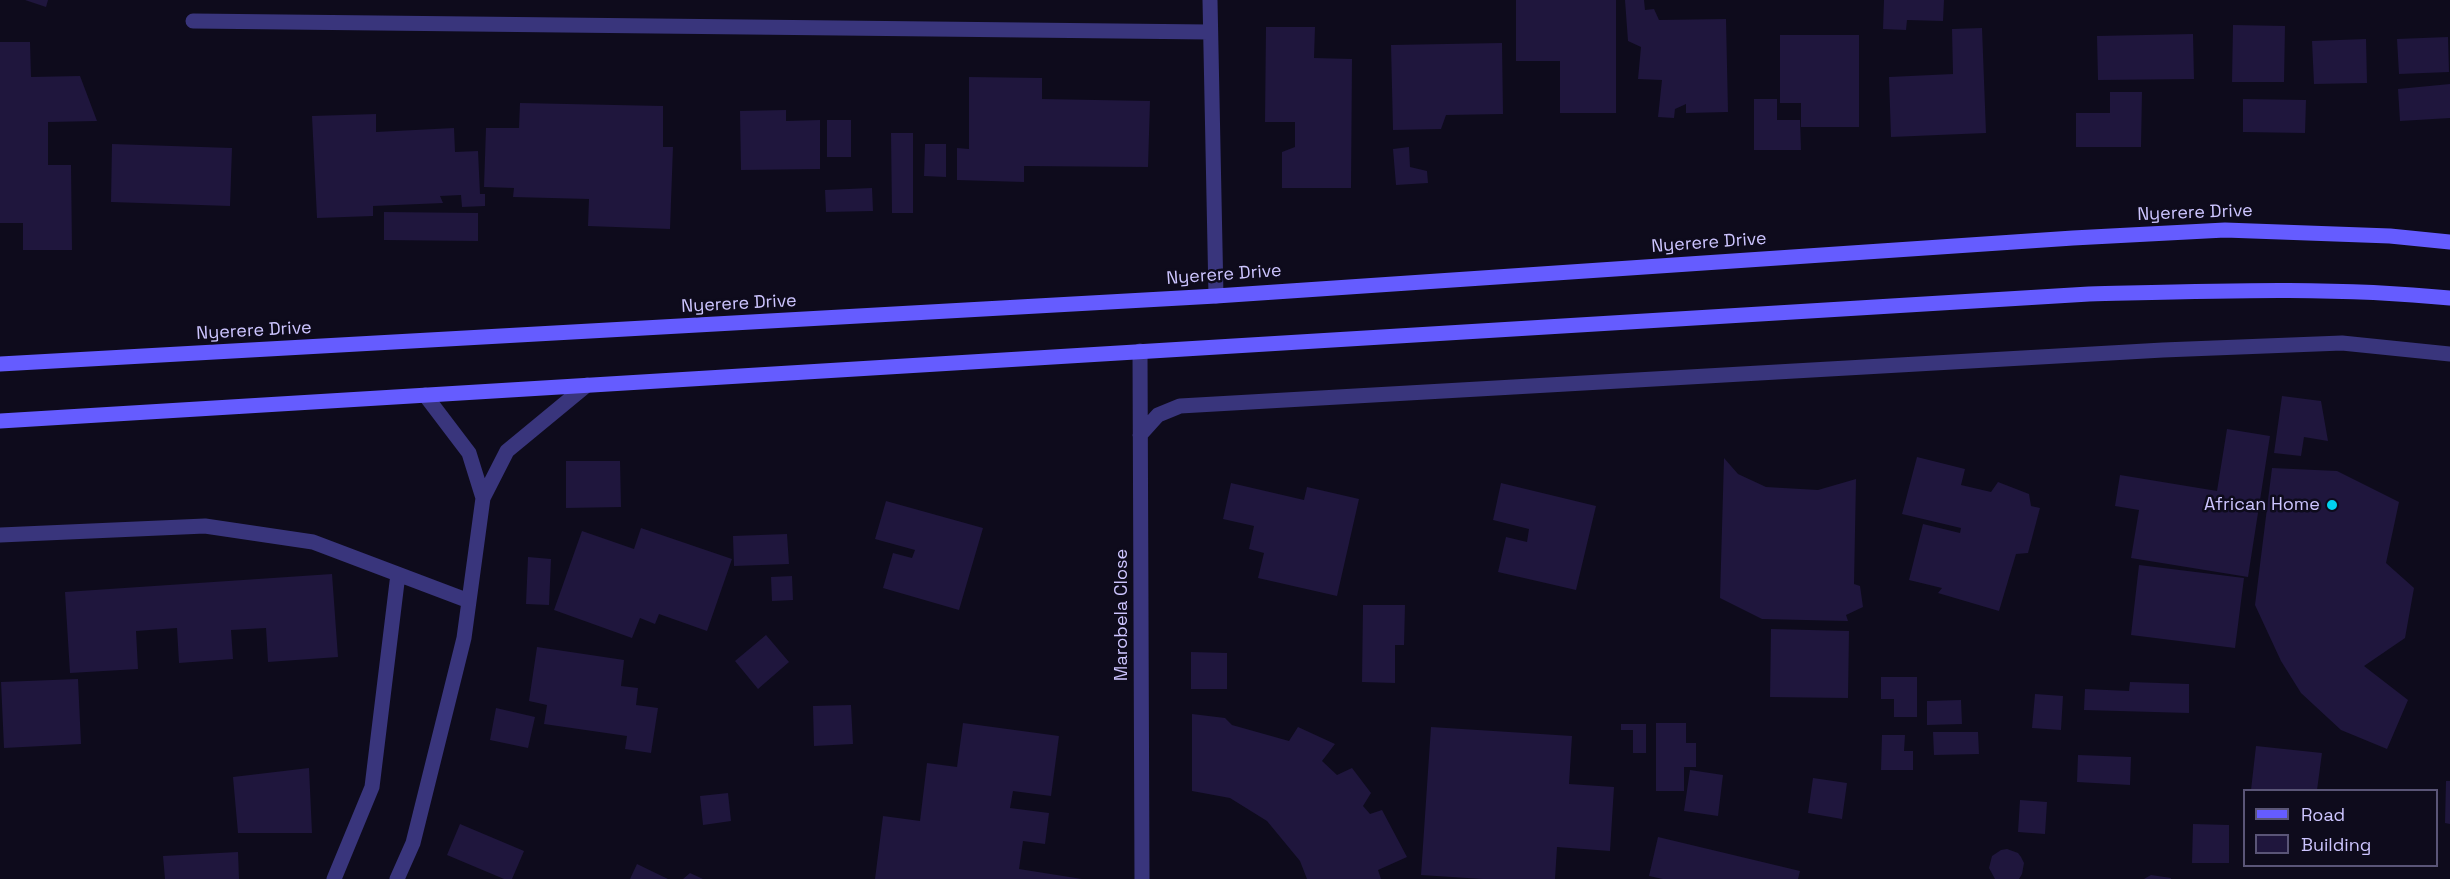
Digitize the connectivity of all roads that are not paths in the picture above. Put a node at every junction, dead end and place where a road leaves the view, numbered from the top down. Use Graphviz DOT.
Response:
graph roads {
  1 [pos="1210,0"];
  2 [pos="193,21"];
  3 [pos="1209,32"];
  4 [pos="2450,242"];
  5 [pos="1216,296"];
  6 [pos="2450,298"];
  7 [pos="1140,351"];
  8 [pos="2450,354"];
  9 [pos="0,364"];
  10 [pos="587,385"];
  11 [pos="425,395"];
  12 [pos="0,421"];
  13 [pos="1140,435"];
  14 [pos="483,498"];
  15 [pos="0,535"];
  16 [pos="398,574"];
  17 [pos="469,601"];
  18 [pos="334,879"];
  19 [pos="397,879"];
  20 [pos="1142,879"];
  1 -- 3 [label="street"];
  2 -- 3 [label="street"];
  3 -- 5 [label="street"];
  4 -- 5 [label="main road, Nyerere Drive"];
  5 -- 9 [label="main road, Nyerere Drive"];
  6 -- 7 [label="main road"];
  7 -- 10 [label="main road"];
  7 -- 13 [label="street, Marobela Close"];
  8 -- 13 [label="street"];
  10 -- 11 [label="main road"];
  10 -- 14 [label="street"];
  11 -- 12 [label="main road"];
  11 -- 14 [label="street"];
  13 -- 20 [label="street, Marobela Close"];
  14 -- 17 [label="street"];
  15 -- 16 [label="street"];
  16 -- 17 [label="street"];
  16 -- 18 [label="street"];
  17 -- 19 [label="street"];
}
